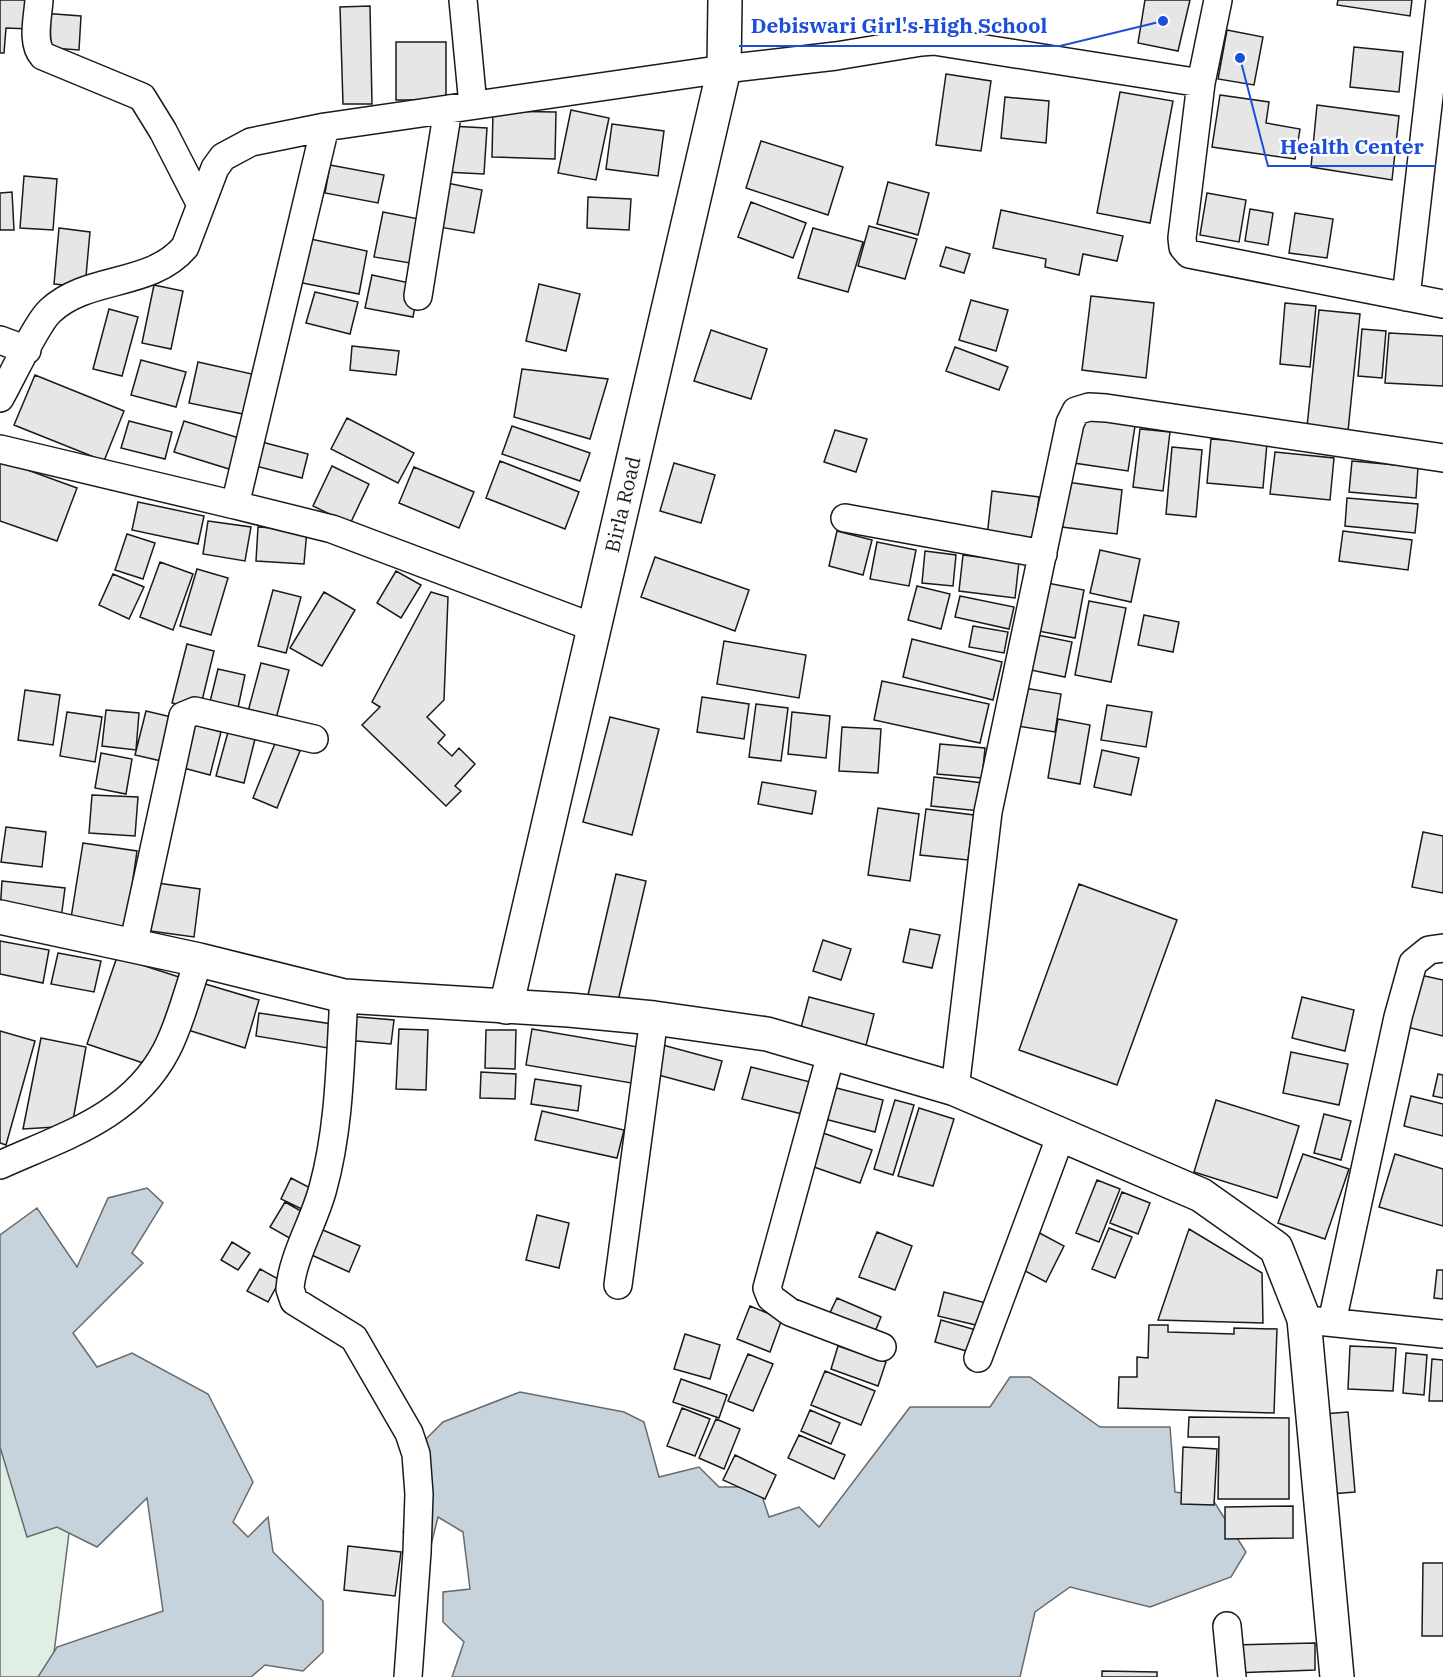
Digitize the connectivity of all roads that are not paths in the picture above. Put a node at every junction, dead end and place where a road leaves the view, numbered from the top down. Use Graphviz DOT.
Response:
graph roads {
  1 [pos="39,0"];
  2 [pos="463,0"];
  3 [pos="725,0"];
  4 [pos="1218,0"];
  5 [pos="1440,0"];
  6 [pos="723,69"];
  7 [pos="1201,83"];
  8 [pos="461,107"];
  9 [pos="325,127"];
  10 [pos="201,206"];
  11 [pos="418,296"];
  12 [pos="1406,297"];
  13 [pos="1443,304"];
  14 [pos="0,340"];
  15 [pos="27,350"];
  16 [pos="0,398"];
  17 [pos="0,449"];
  18 [pos="1443,458"];
  19 [pos="235,505"];
  20 [pos="845,518"];
  21 [pos="1043,554"];
  22 [pos="594,628"];
  23 [pos="314,739"];
  24 [pos="0,917"];
  25 [pos="133,946"];
  26 [pos="1443,948"];
  27 [pos="199,960"];
  28 [pos="344,996"];
  29 [pos="506,1007"];
  30 [pos="654,1018"];
  31 [pos="831,1054"];
  32 [pos="955,1089"];
  33 [pos="1061,1135"];
  34 [pos="0,1165"];
  35 [pos="618,1285"];
  36 [pos="1318,1321"];
  37 [pos="1443,1334"];
  38 [pos="882,1347"];
  39 [pos="978,1358"];
  40 [pos="1227,1626"];
  41 [pos="408,1677"];
  42 [pos="1232,1677"];
  43 [pos="1337,1677"];
  1 -- 10 [label="street"];
  2 -- 8 [label="street"];
  3 -- 6 [label="main road, Birla Road"];
  4 -- 7 [label="street"];
  5 -- 12 [label="street"];
  6 -- 7 [label="street"];
  6 -- 8 [label="street"];
  6 -- 22 [label="main road, Birla Road"];
  7 -- 12 [label="street"];
  8 -- 9 [label="street"];
  8 -- 11 [label="street"];
  9 -- 10 [label="street"];
  9 -- 19 [label="street"];
  10 -- 15 [label="street"];
  12 -- 13 [label="street"];
  14 -- 15 [label="street"];
  15 -- 16 [label="street"];
  17 -- 19 [label="street"];
  18 -- 21 [label="street"];
  19 -- 22 [label="street"];
  20 -- 21 [label="street"];
  21 -- 32 [label="street"];
  22 -- 29 [label="main road, Birla Road"];
  23 -- 25 [label="street"];
  24 -- 25 [label="main road"];
  25 -- 27 [label="main road"];
  26 -- 36 [label="street"];
  27 -- 28 [label="main road"];
  27 -- 34 [label="street"];
  28 -- 29 [label="main road"];
  28 -- 41 [label="street"];
  29 -- 30 [label="main road"];
  30 -- 31 [label="main road"];
  30 -- 35 [label="street"];
  31 -- 32 [label="main road"];
  31 -- 38 [label="street"];
  32 -- 33 [label="main road"];
  33 -- 36 [label="main road"];
  33 -- 39 [label="street"];
  36 -- 37 [label="street"];
  36 -- 43 [label="main road"];
  40 -- 42 [label="street"];
}
